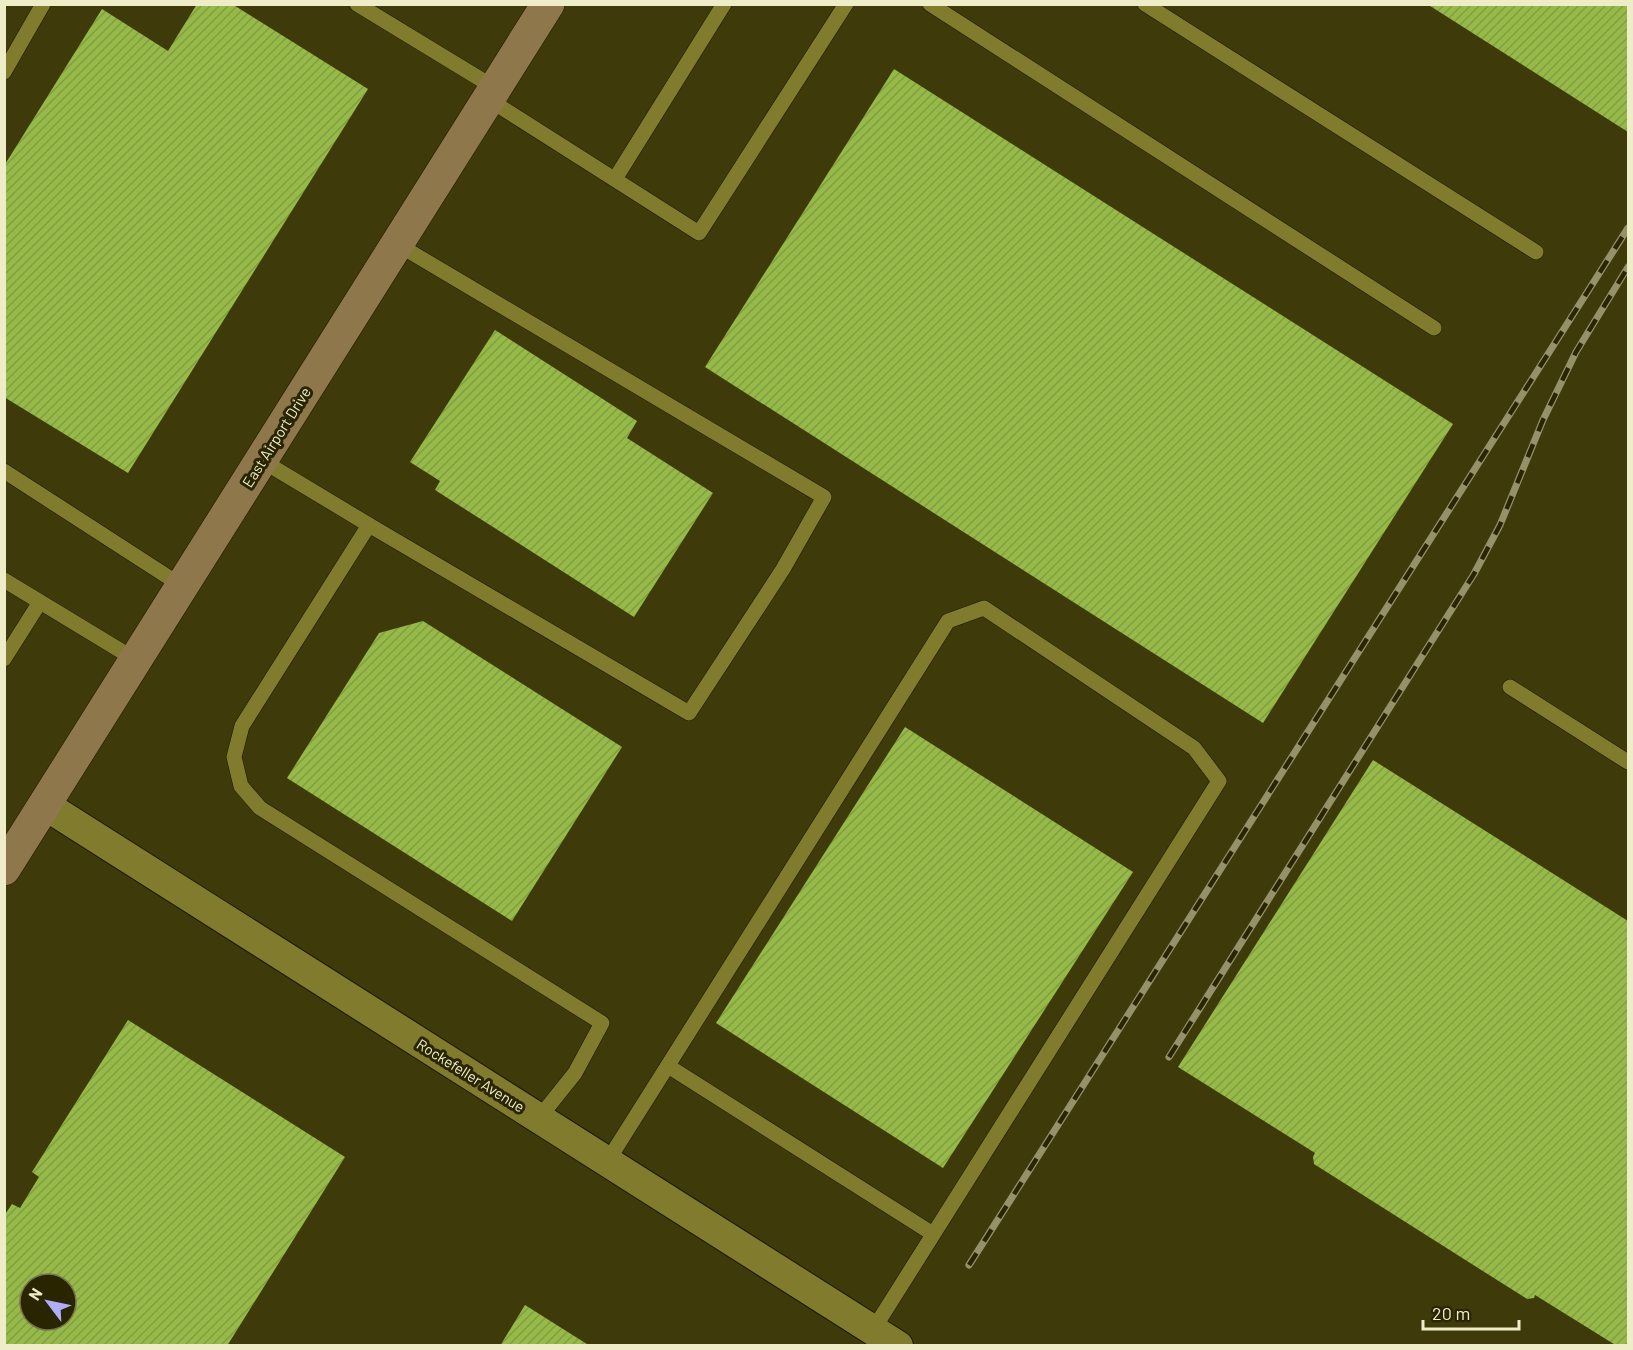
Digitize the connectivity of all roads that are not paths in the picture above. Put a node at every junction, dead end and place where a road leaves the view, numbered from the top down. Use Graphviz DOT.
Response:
graph roads {
  1 [pos="43,4"];
  2 [pos="357,4"];
  3 [pos="548,4"];
  4 [pos="724,4"];
  5 [pos="846,4"];
  6 [pos="930,4"];
  7 [pos="1145,4"];
  8 [pos="4,72"];
  9 [pos="492,94"];
  10 [pos="615,180"];
  11 [pos="397,244"];
  12 [pos="1536,252"];
  13 [pos="1434,328"];
  14 [pos="261,460"];
  15 [pos="4,471"];
  16 [pos="369,525"];
  17 [pos="4,580"];
  18 [pos="182,586"];
  19 [pos="40,602"];
  20 [pos="4,659"];
  21 [pos="136,660"];
  22 [pos="1510,687"];
  23 [pos="1629,762"];
  24 [pos="45,805"];
  25 [pos="4,869"];
  26 [pos="668,1066"];
  27 [pos="538,1118"];
  28 [pos="608,1162"];
  29 [pos="933,1234"];
  30 [pos="873,1330"];
  31 [pos="898,1346"];
  1 -- 8 [label="lane"];
  2 -- 9 [label="lane"];
  3 -- 9 [label="main road, East Airport Drive"];
  4 -- 10 [label="lane"];
  5 -- 10 [label="lane"];
  6 -- 13 [label="lane"];
  7 -- 12 [label="lane"];
  9 -- 10 [label="lane"];
  9 -- 11 [label="main road, East Airport Drive"];
  11 -- 14 [label="main road, East Airport Drive"];
  11 -- 16 [label="lane"];
  14 -- 16 [label="lane"];
  14 -- 18 [label="main road, East Airport Drive"];
  15 -- 18 [label="lane"];
  16 -- 27 [label="lane"];
  17 -- 19 [label="lane"];
  18 -- 21 [label="main road, East Airport Drive"];
  19 -- 20 [label="lane"];
  19 -- 21 [label="lane"];
  21 -- 24 [label="main road, East Airport Drive"];
  22 -- 23 [label="lane"];
  24 -- 25 [label="main road, East Airport Drive"];
  24 -- 27 [label="street, Rockefeller Avenue"];
  26 -- 28 [label="lane"];
  26 -- 29 [label="lane"];
  26 -- 29 [label="lane"];
  27 -- 28 [label="street, Rockefeller Avenue"];
  28 -- 30 [label="street, Rockefeller Avenue"];
  29 -- 30 [label="lane"];
  30 -- 31 [label="street, Rockefeller Avenue"];
}
